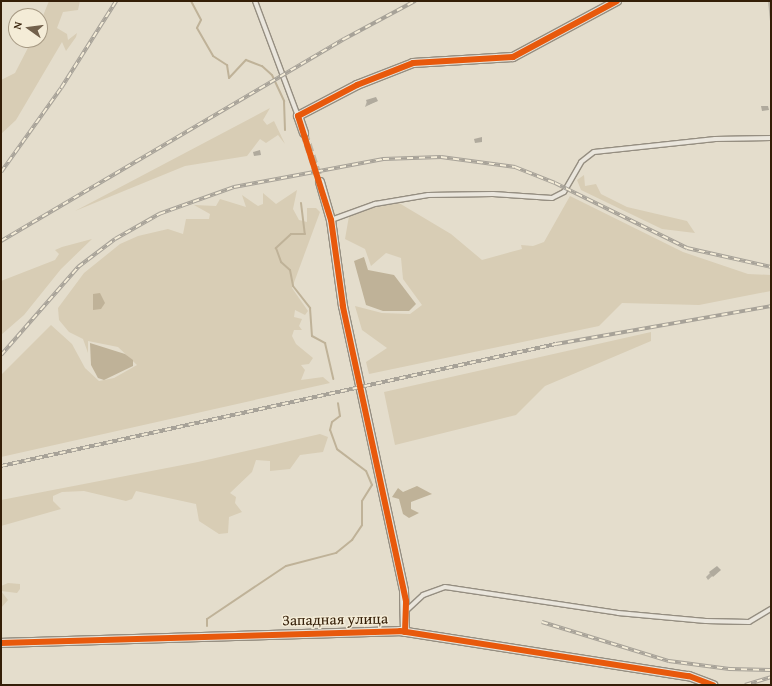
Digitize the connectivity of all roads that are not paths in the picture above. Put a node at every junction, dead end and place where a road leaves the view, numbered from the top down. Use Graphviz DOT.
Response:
graph roads {
  1 [pos="255,1"];
  2 [pos="617,1"];
  3 [pos="298,116"];
  4 [pos="304,133"];
  5 [pos="771,138"];
  6 [pos="320,182"];
  7 [pos="331,220"];
  8 [pos="771,609"];
  9 [pos="407,610"];
  10 [pos="405,632"];
  11 [pos="1,642"];
  12 [pos="713,685"];
  1 -- 3 [label="lane"];
  2 -- 3 [label="street"];
  3 -- 4 [label="street"];
  5 -- 7 [label="lane"];
  6 -- 7 [label="street"];
  7 -- 9 [label="street"];
  8 -- 9 [label="lane"];
  9 -- 10 [label="street"];
  10 -- 11 [label="street, Западная улица"];
  10 -- 12 [label="street, Западная улица"];
}
